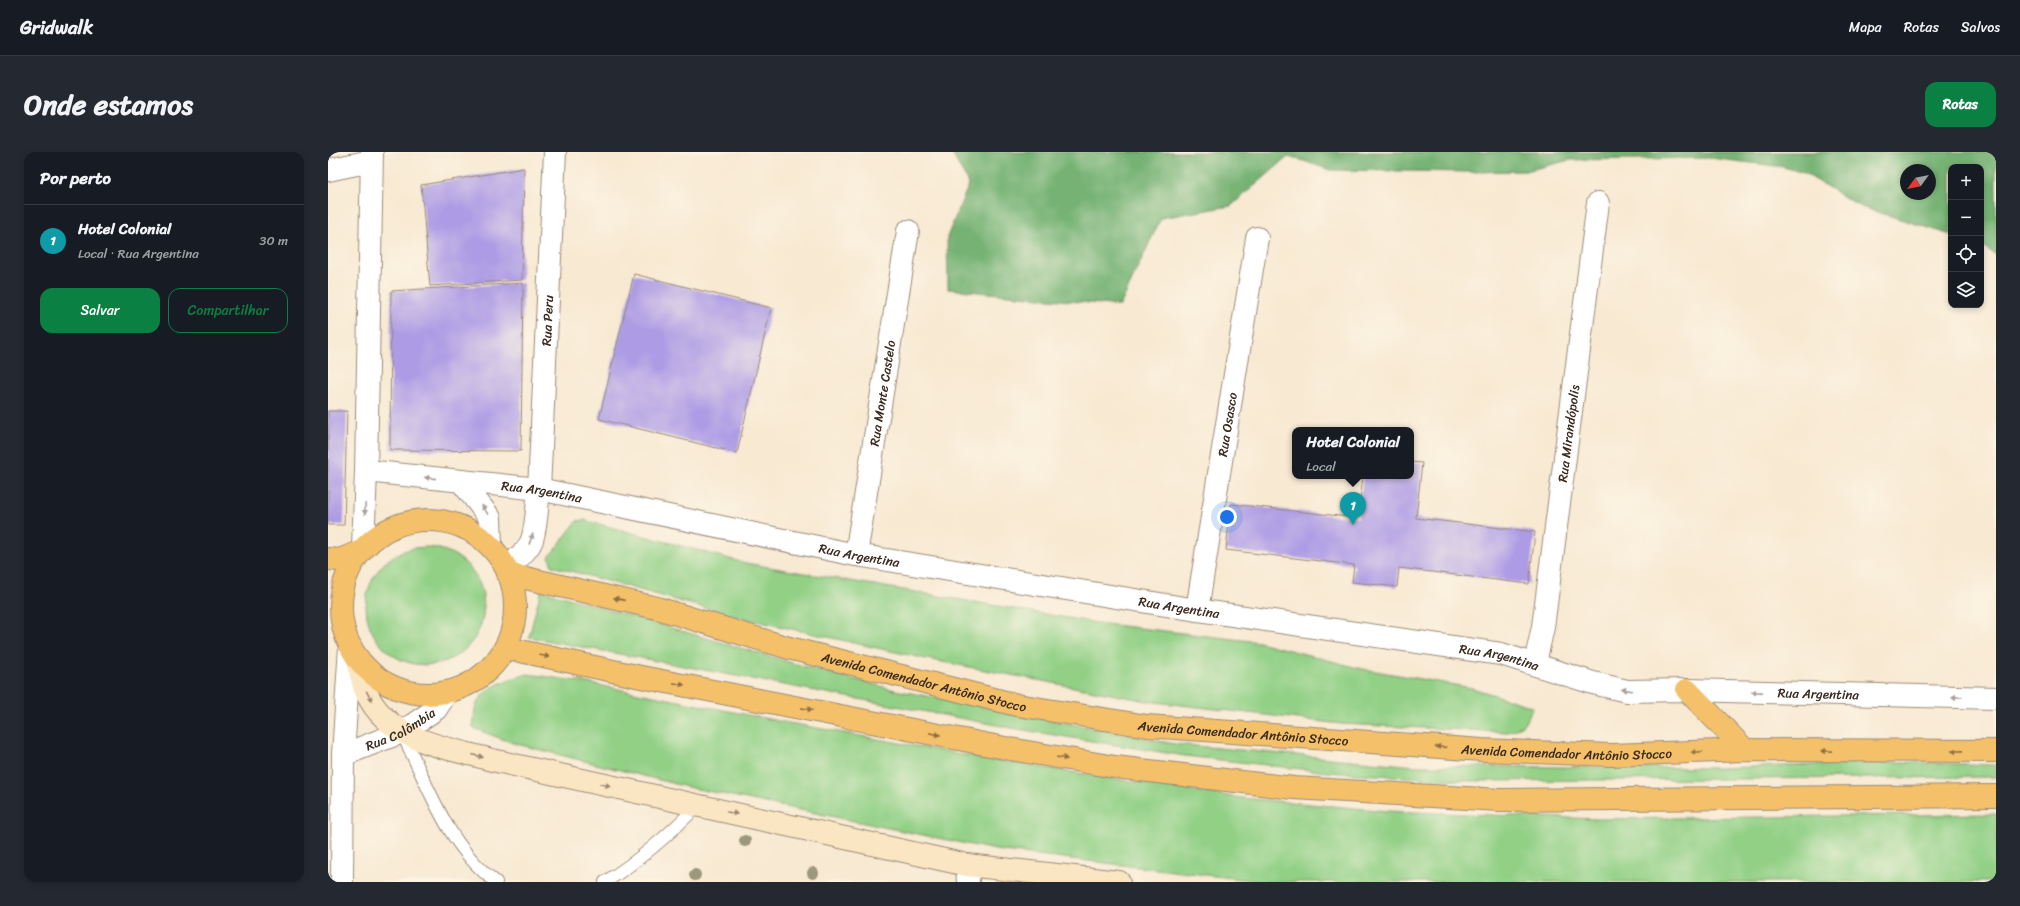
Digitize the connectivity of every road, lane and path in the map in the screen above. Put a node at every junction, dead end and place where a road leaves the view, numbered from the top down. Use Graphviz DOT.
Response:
graph roads {
  1 [pos="555,152"];
  2 [pos="372,157"];
  3 [pos="328,170"];
  4 [pos="1598,203"];
  5 [pos="908,231"];
  6 [pos="1257,238"];
  7 [pos="366,472"];
  8 [pos="461,481"];
  9 [pos="538,489"];
  10 [pos="491,546"];
  11 [pos="361,550"];
  12 [pos="856,555"];
  13 [pos="328,559"];
  14 [pos="508,571"];
  15 [pos="1198,610"];
  16 [pos="345,639"];
  17 [pos="506,648"];
  18 [pos="1535,663"];
  19 [pos="1687,690"];
  20 [pos="447,692"];
  21 [pos="1996,698"];
  22 [pos="402,732"];
  23 [pos="1745,750"];
  24 [pos="1996,751"];
  25 [pos="343,754"];
  26 [pos="1996,796"];
  27 [pos="698,805"];
  28 [pos="338,870"];
  29 [pos="968,874"];
  30 [pos="496,882"];
  31 [pos="605,882"];
  32 [pos="1119,882"];
  1 -- 9 [label="street, Rua Peru"];
  2 -- 3 [label="street"];
  2 -- 7 [label="street"];
  4 -- 18 [label="street, Rua Mirandópolis"];
  5 -- 12 [label="street, Rua Monte Castelo"];
  6 -- 15 [label="street, Rua Osasco"];
  8 -- 7 [label="street, Rua Argentina, one-way"];
  7 -- 11 [label="street, one-way"];
  8 -- 9 [label="street, Rua Argentina"];
  10 -- 8 [label="street, one-way"];
  9 -- 12 [label="street, Rua Argentina"];
  14 -- 9 [label="street, Rua Peru, one-way"];
  10 -- 11 [label="main road"];
  10 -- 14 [label="main road"];
  11 -- 13 [label="main road"];
  11 -- 16 [label="main road"];
  12 -- 15 [label="street, Rua Argentina"];
  14 -- 17 [label="main road"];
  23 -- 14 [label="main road, Avenida Comendador Antônio Stocco, one-way"];
  15 -- 18 [label="street, Rua Argentina"];
  16 -- 20 [label="main road"];
  16 -- 22 [label="street, one-way"];
  16 -- 25 [label="street, Rua Colômbia"];
  17 -- 20 [label="main road"];
  17 -- 26 [label="main road, one-way"];
  19 -- 18 [label="street, Rua Argentina, one-way"];
  21 -- 19 [label="street, Rua Argentina, one-way"];
  19 -- 23 [label="main road"];
  20 -- 22 [label="street, Rua Colômbia"];
  22 -- 25 [label="street, Rua Colômbia"];
  22 -- 27 [label="street, one-way"];
  22 -- 30 [label="lane"];
  24 -- 23 [label="main road, Avenida Comendador Antônio Stocco, one-way"];
  25 -- 28 [label="street, Rua Colômbia"];
  27 -- 29 [label="street, one-way"];
  27 -- 31 [label="lane"];
  29 -- 32 [label="street"];
}
